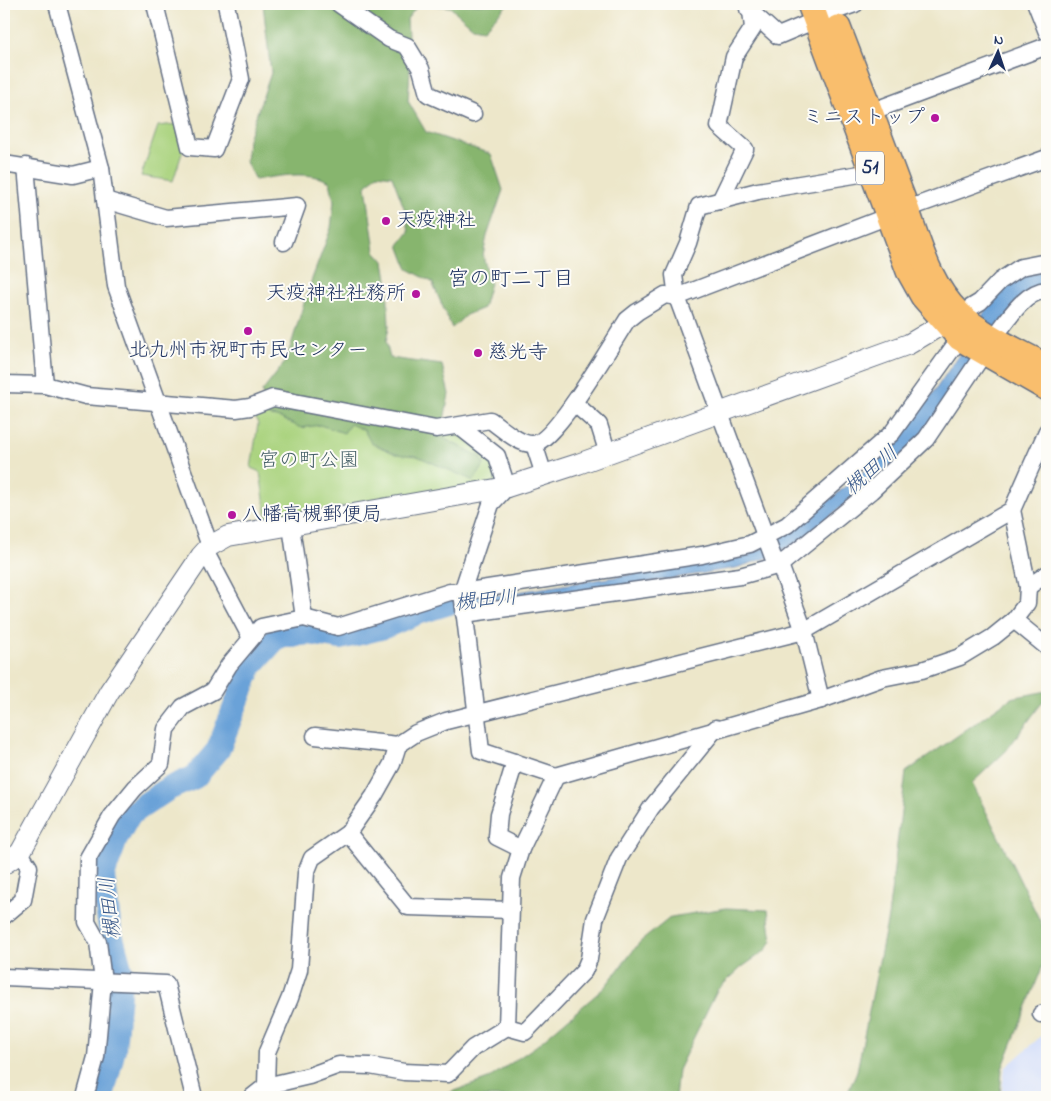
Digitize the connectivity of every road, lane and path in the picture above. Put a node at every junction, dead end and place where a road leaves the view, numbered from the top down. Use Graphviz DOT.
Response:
graph roads {
  1 [pos="57,4"];
  2 [pos="155,4"];
  3 [pos="226,4"];
  4 [pos="339,4"];
  5 [pos="855,4"];
  6 [pos="1036,4"];
  7 [pos="747,7"];
  8 [pos="822,10"];
  9 [pos="1047,32"];
  10 [pos="1047,46"];
  11 [pos="870,112"];
  12 [pos="473,114"];
  13 [pos="1047,158"];
  14 [pos="4,164"];
  15 [pos="26,166"];
  16 [pos="101,168"];
  17 [pos="872,172"];
  18 [pos="105,200"];
  19 [pos="720,201"];
  20 [pos="898,212"];
  21 [pos="284,242"];
  22 [pos="1047,262"];
  23 [pos="1047,290"];
  24 [pos="677,297"];
  25 [pos="973,335"];
  26 [pos="1047,367"];
  27 [pos="4,384"];
  28 [pos="45,385"];
  29 [pos="1047,388"];
  30 [pos="574,402"];
  31 [pos="159,403"];
  32 [pos="721,413"];
  33 [pos="460,427"];
  34 [pos="1047,431"];
  35 [pos="534,444"];
  36 [pos="608,454"];
  37 [pos="544,475"];
  38 [pos="507,487"];
  39 [pos="1012,510"];
  40 [pos="291,526"];
  41 [pos="208,548"];
  42 [pos="772,549"];
  43 [pos="1047,574"];
  44 [pos="1028,587"];
  45 [pos="462,592"];
  46 [pos="464,612"];
  47 [pos="304,618"];
  48 [pos="1014,620"];
  49 [pos="804,632"];
  50 [pos="251,638"];
  51 [pos="1047,647"];
  52 [pos="821,700"];
  53 [pos="477,714"];
  54 [pos="716,728"];
  55 [pos="315,736"];
  56 [pos="398,745"];
  57 [pos="515,762"];
  58 [pos="556,776"];
  59 [pos="348,833"];
  60 [pos="521,849"];
  61 [pos="12,859"];
  62 [pos="512,910"];
  63 [pos="4,916"];
  64 [pos="4,977"];
  65 [pos="115,981"];
  66 [pos="507,1027"];
  67 [pos="266,1086"];
  68 [pos="85,1097"];
  69 [pos="194,1097"];
  70 [pos="252,1097"];
  1 -- 16 [label="street"];
  2 -- 3 [label="street"];
  4 -- 12 [label="street"];
  5 -- 8 [label="street"];
  6 -- 9 [label="street"];
  7 -- 8 [label="street"];
  7 -- 19 [label="street"];
  8 -- 11 [label="main road, 51"];
  8 -- 17 [label="main road, 51"];
  10 -- 11 [label="street"];
  11 -- 20 [label="main road, 51"];
  13 -- 20 [label="street"];
  14 -- 15 [label="street"];
  15 -- 16 [label="street"];
  15 -- 28 [label="street"];
  16 -- 18 [label="street"];
  17 -- 19 [label="street"];
  17 -- 20 [label="main road, 51"];
  18 -- 21 [label="street"];
  18 -- 31 [label="street"];
  19 -- 24 [label="street"];
  20 -- 24 [label="street"];
  20 -- 25 [label="main road, 51"];
  22 -- 25 [label="street"];
  23 -- 25 [label="street"];
  24 -- 30 [label="street"];
  24 -- 32 [label="street"];
  25 -- 26 [label="main road, 51"];
  25 -- 29 [label="main road, 51"];
  25 -- 32 [label="street"];
  25 -- 42 [label="street"];
  25 -- 42 [label="street"];
  27 -- 28 [label="street"];
  28 -- 31 [label="street"];
  30 -- 35 [label="street"];
  30 -- 36 [label="street"];
  31 -- 33 [label="street"];
  31 -- 41 [label="street"];
  32 -- 36 [label="street"];
  32 -- 42 [label="street"];
  33 -- 35 [label="street"];
  33 -- 38 [label="street"];
  34 -- 39 [label="street"];
  35 -- 37 [label="street"];
  36 -- 37 [label="street"];
  37 -- 38 [label="street"];
  38 -- 40 [label="street"];
  38 -- 45 [label="street"];
  39 -- 44 [label="street"];
  39 -- 49 [label="street"];
  40 -- 41 [label="street"];
  40 -- 47 [label="street"];
  41 -- 50 [label="street"];
  41 -- 61 [label="street"];
  42 -- 45 [label="street"];
  42 -- 46 [label="street"];
  42 -- 49 [label="street"];
  43 -- 44 [label="street"];
  44 -- 48 [label="street"];
  45 -- 46 [label="street"];
  45 -- 47 [label="street"];
  46 -- 53 [label="street"];
  47 -- 50 [label="street"];
  48 -- 51 [label="street"];
  48 -- 52 [label="street"];
  49 -- 52 [label="street"];
  49 -- 53 [label="street"];
  50 -- 65 [label="street"];
  52 -- 54 [label="street"];
  53 -- 56 [label="street"];
  53 -- 57 [label="street"];
  54 -- 58 [label="street"];
  54 -- 66 [label="street"];
  55 -- 56 [label="street"];
  56 -- 59 [label="street"];
  57 -- 58 [label="street"];
  57 -- 60 [label="street"];
  58 -- 60 [label="street"];
  59 -- 62 [label="street"];
  59 -- 67 [label="street"];
  60 -- 62 [label="street"];
  61 -- 63 [label="street"];
  62 -- 66 [label="street"];
  64 -- 65 [label="street"];
  65 -- 68 [label="street"];
  65 -- 69 [label="street"];
  66 -- 67 [label="street"];
  67 -- 70 [label="street"];
}
